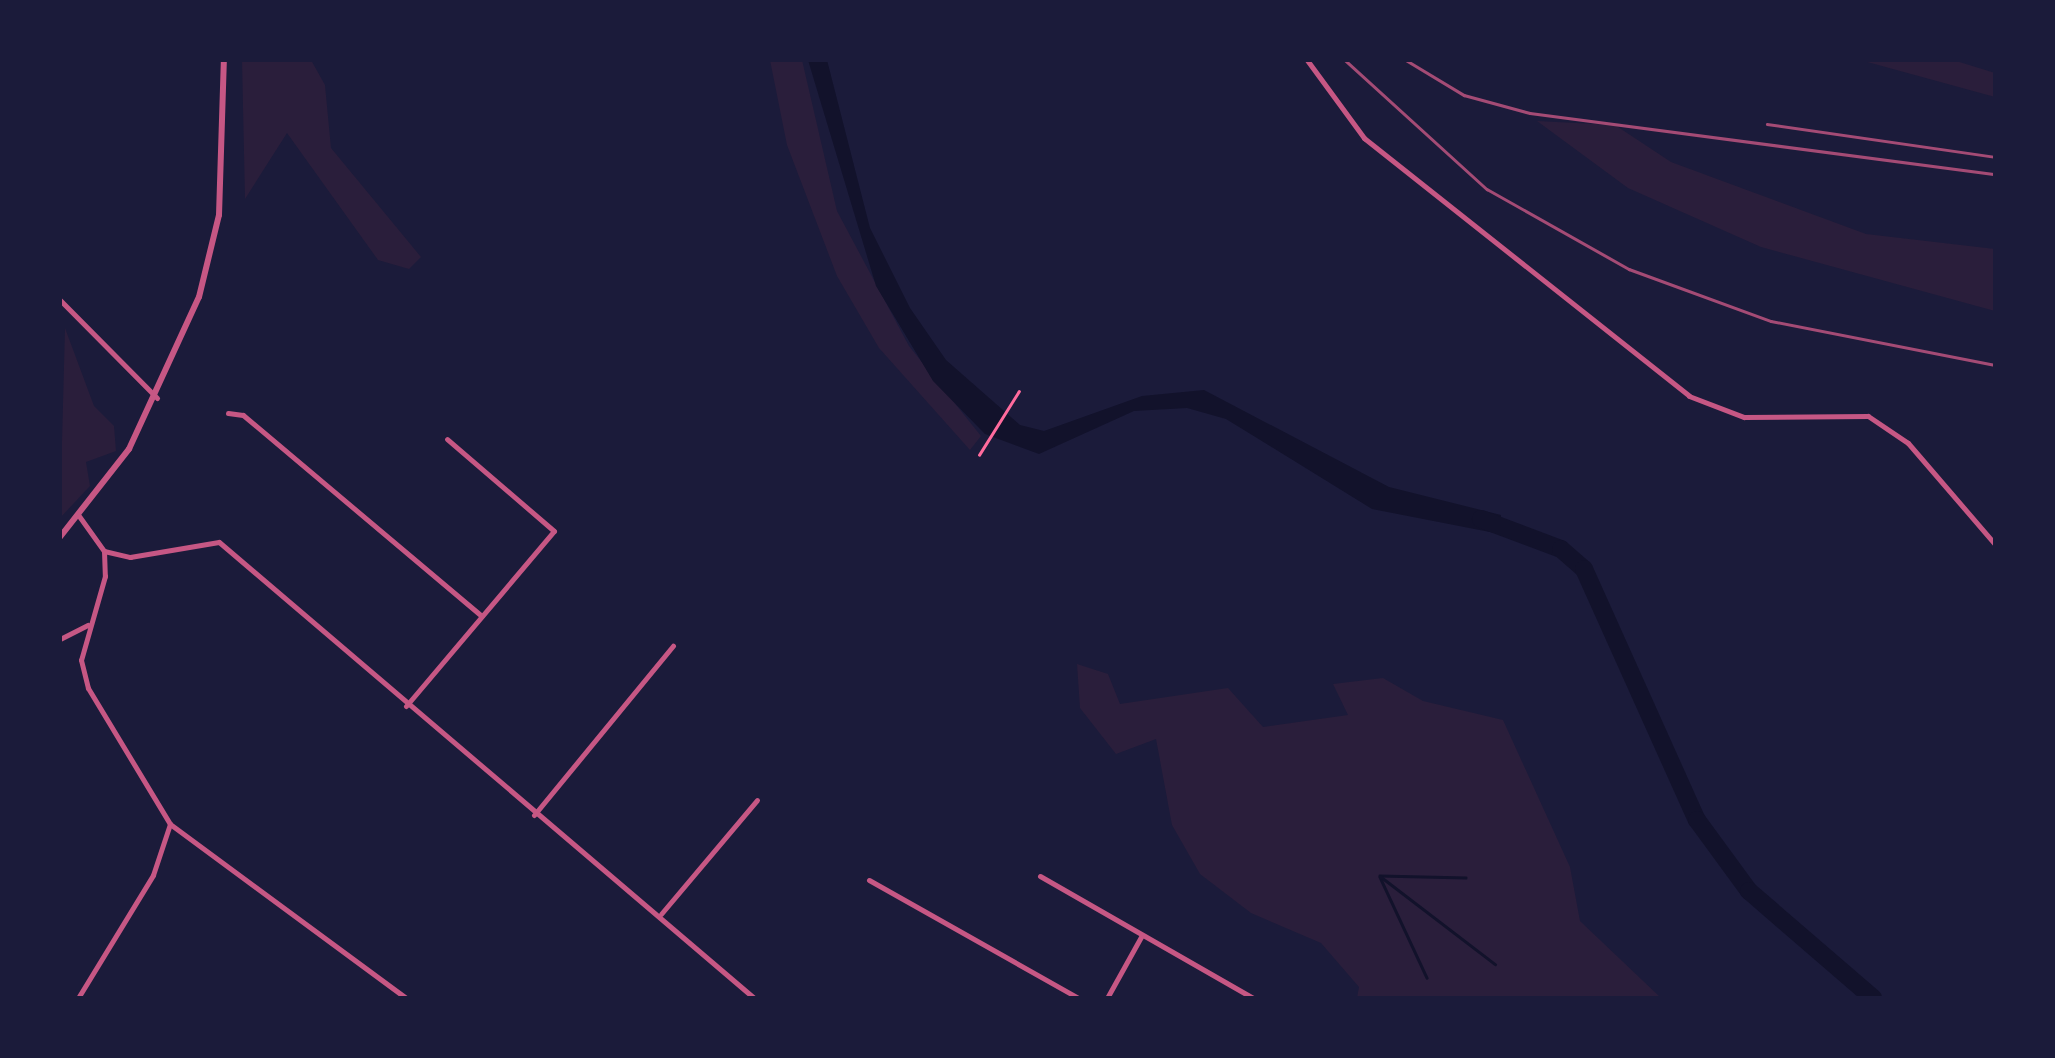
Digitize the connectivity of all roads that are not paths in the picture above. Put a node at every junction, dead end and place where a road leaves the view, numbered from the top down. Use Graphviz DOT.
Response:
graph roads {
  1 [pos="224,60"];
  2 [pos="1307,60"];
  3 [pos="60,300"];
  4 [pos="157,398"];
  5 [pos="228,413"];
  6 [pos="447,439"];
  7 [pos="79,516"];
  8 [pos="60,537"];
  9 [pos="1995,544"];
  10 [pos="104,551"];
  11 [pos="482,616"];
  12 [pos="88,625"];
  13 [pos="60,639"];
  14 [pos="673,646"];
  15 [pos="406,706"];
  16 [pos="757,800"];
  17 [pos="534,815"];
  18 [pos="170,824"];
  19 [pos="1040,876"];
  20 [pos="869,880"];
  21 [pos="661,914"];
  22 [pos="1143,934"];
  23 [pos="78,998"];
  24 [pos="406,998"];
  25 [pos="754,998"];
  26 [pos="1078,998"];
  27 [pos="1107,998"];
  28 [pos="1252,998"];
  1 -- 4 [label="street"];
  2 -- 9 [label="street"];
  3 -- 4 [label="street"];
  4 -- 7 [label="street"];
  5 -- 11 [label="street"];
  6 -- 11 [label="street"];
  7 -- 8 [label="street"];
  7 -- 10 [label="street"];
  10 -- 12 [label="street"];
  10 -- 15 [label="street"];
  11 -- 15 [label="street"];
  12 -- 13 [label="street"];
  12 -- 18 [label="street"];
  14 -- 17 [label="street"];
  15 -- 17 [label="street"];
  16 -- 21 [label="street"];
  17 -- 21 [label="street"];
  18 -- 23 [label="street"];
  18 -- 24 [label="street"];
  19 -- 22 [label="street"];
  20 -- 26 [label="street"];
  21 -- 25 [label="street"];
  22 -- 27 [label="street"];
  22 -- 28 [label="street"];
}
